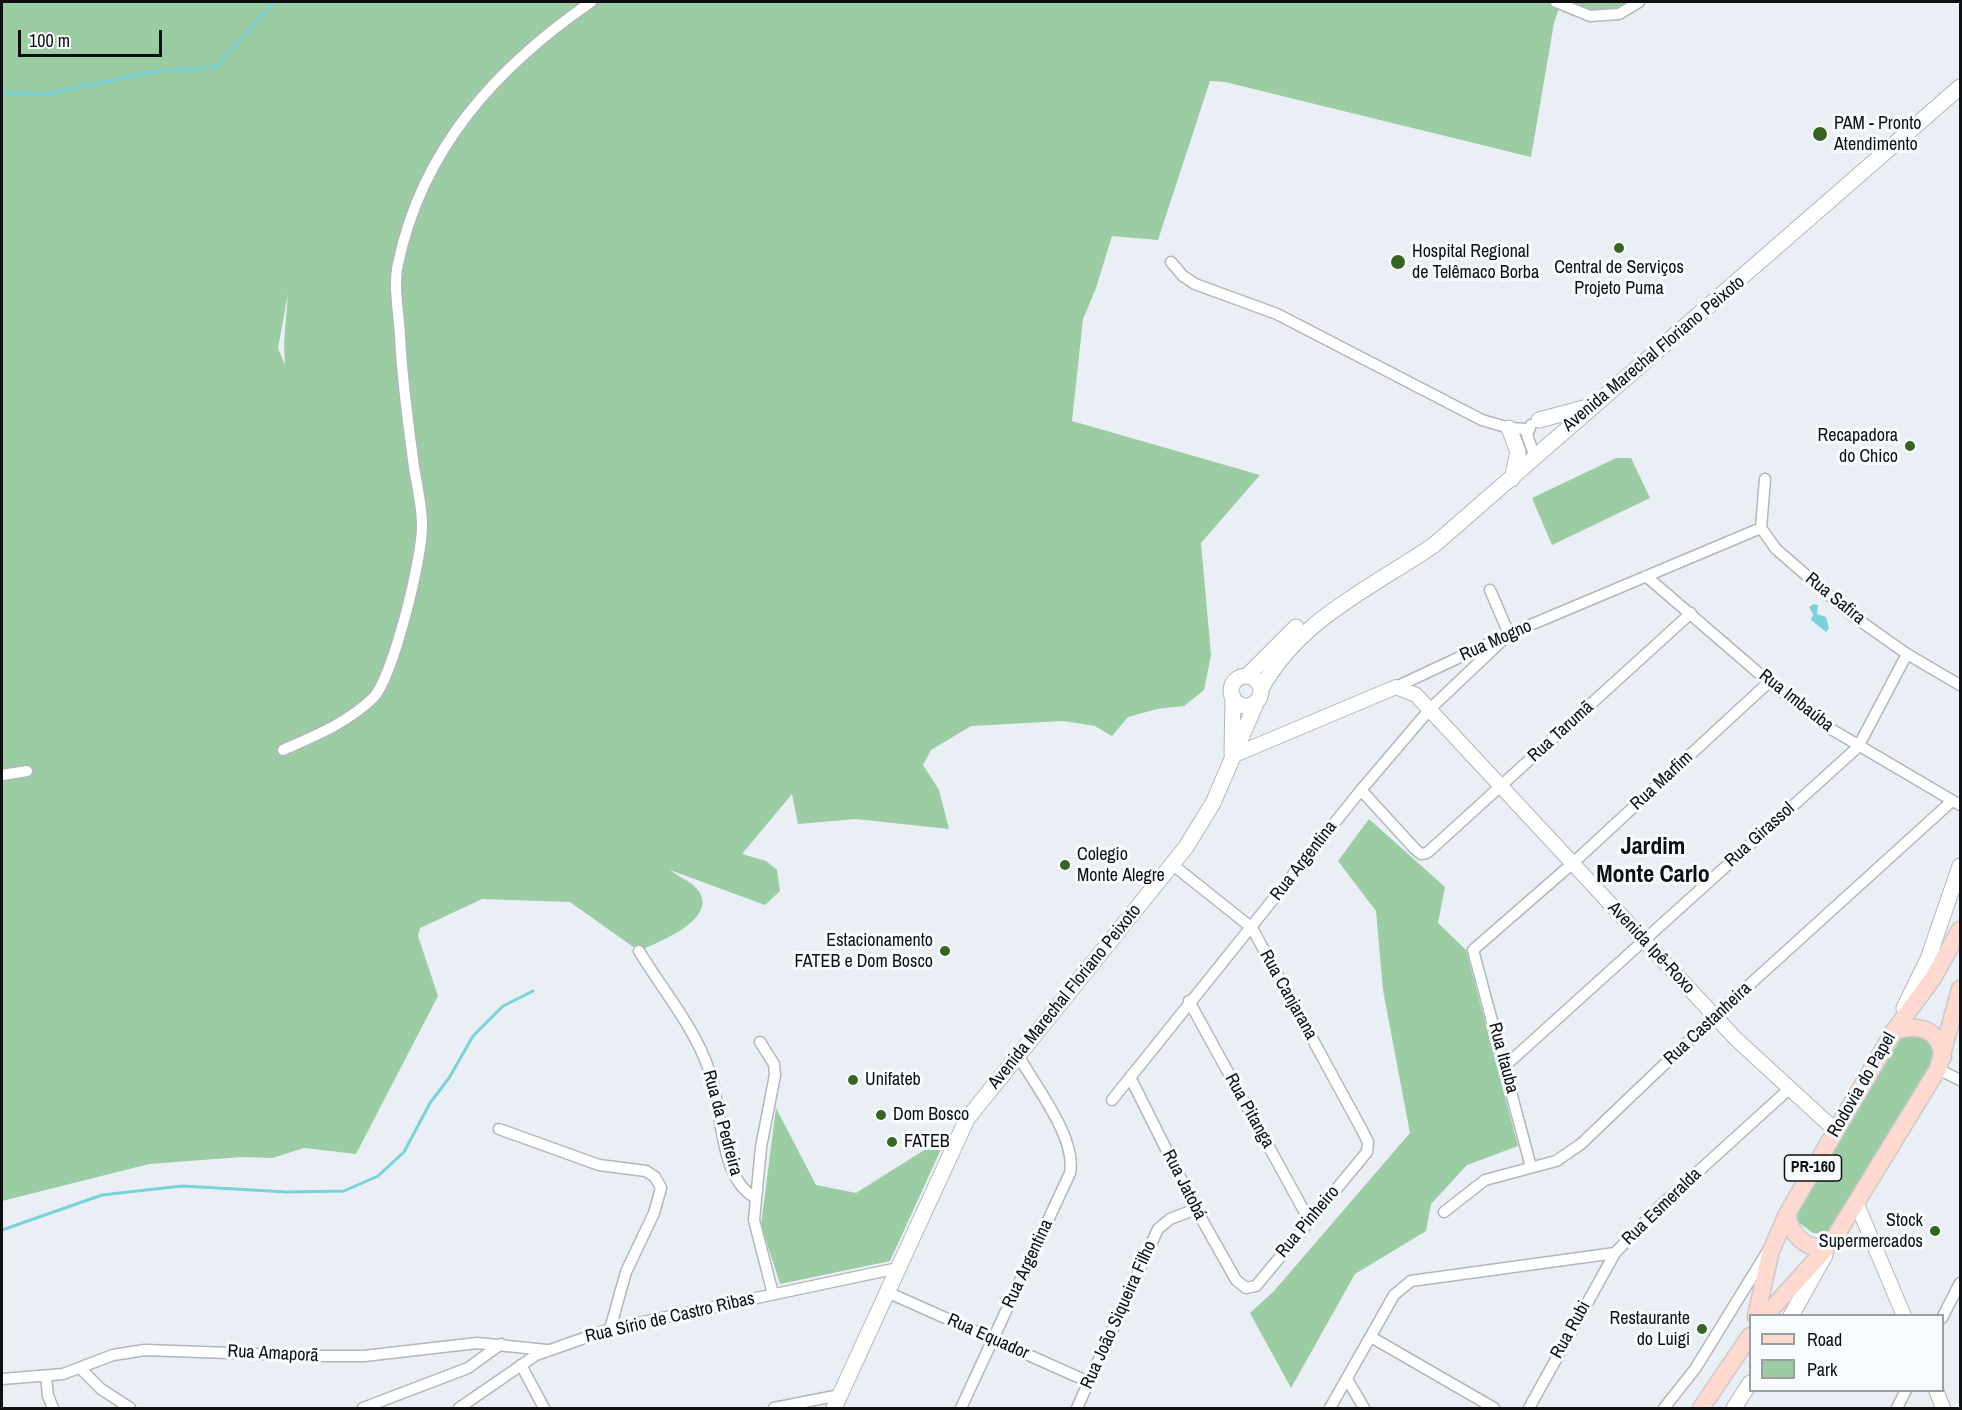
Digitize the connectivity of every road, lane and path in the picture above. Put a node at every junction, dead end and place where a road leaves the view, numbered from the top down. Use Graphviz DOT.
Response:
graph roads {
  1 [pos="591,2"];
  2 [pos="1556,2"];
  3 [pos="1639,2"];
  4 [pos="1960,87"];
  5 [pos="1171,262"];
  6 [pos="1594,406"];
  7 [pos="1533,425"];
  8 [pos="1568,427"];
  9 [pos="1509,428"];
  10 [pos="1535,457"];
  11 [pos="1512,479"];
  12 [pos="1765,479"];
  13 [pos="1761,528"];
  14 [pos="1646,576"];
  15 [pos="1490,590"];
  16 [pos="1337,607"];
  17 [pos="1691,613"];
  18 [pos="1509,634"];
  19 [pos="1907,654"];
  20 [pos="1247,676"];
  21 [pos="1769,682"];
  22 [pos="1960,685"];
  23 [pos="1396,687"];
  24 [pos="1233,697"];
  25 [pos="1258,700"];
  26 [pos="1430,709"];
  27 [pos="1231,722"];
  28 [pos="1858,747"];
  29 [pos="284,750"];
  30 [pos="1232,756"];
  31 [pos="27,771"];
  32 [pos="2,775"];
  33 [pos="1501,786"];
  34 [pos="1361,790"];
  35 [pos="1956,803"];
  36 [pos="1573,863"];
  37 [pos="1173,866"];
  38 [pos="1960,866"];
  39 [pos="1251,928"];
  40 [pos="1960,930"];
  41 [pos="1642,939"];
  42 [pos="1473,950"];
  43 [pos="639,951"];
  44 [pos="1960,990"];
  45 [pos="1189,1001"];
  46 [pos="1715,1016"];
  47 [pos="1960,1021"];
  48 [pos="1893,1031"];
  49 [pos="760,1041"];
  50 [pos="1018,1055"];
  51 [pos="1941,1063"];
  52 [pos="1505,1066"];
  53 [pos="1130,1077"];
  54 [pos="1960,1080"];
  55 [pos="1788,1090"];
  56 [pos="1112,1100"];
  57 [pos="499,1129"];
  58 [pos="1836,1130"];
  59 [pos="1368,1152"];
  60 [pos="1531,1167"];
  61 [pos="754,1197"];
  62 [pos="1856,1202"];
  63 [pos="1196,1209"];
  64 [pos="1444,1212"];
  65 [pos="1787,1214"];
  66 [pos="1309,1220"];
  67 [pos="1832,1242"];
  68 [pos="1615,1252"];
  69 [pos="898,1268"];
  70 [pos="1960,1283"];
  71 [pos="1246,1288"];
  72 [pos="887,1292"];
  73 [pos="773,1294"];
  74 [pos="1756,1314"];
  75 [pos="1767,1314"];
  76 [pos="1792,1314"];
  77 [pos="1903,1314"];
  78 [pos="1944,1314"];
  79 [pos="610,1329"];
  80 [pos="1749,1330"];
  81 [pos="1371,1337"];
  82 [pos="1749,1338"];
  83 [pos="993,1339"];
  84 [pos="501,1344"];
  85 [pos="548,1350"];
  86 [pos="1740,1351"];
  87 [pos="521,1365"];
  88 [pos="81,1369"];
  89 [pos="46,1377"];
  90 [pos="2,1379"];
  91 [pos="1347,1379"];
  92 [pos="1089,1382"];
  93 [pos="1749,1385"];
  94 [pos="1905,1392"];
  95 [pos="1937,1392"];
  96 [pos="837,1402"];
  97 [pos="53,1408"];
  98 [pos="130,1408"];
  99 [pos="363,1408"];
  100 [pos="459,1408"];
  101 [pos="544,1408"];
  102 [pos="774,1408"];
  103 [pos="961,1408"];
  104 [pos="1077,1408"];
  105 [pos="1330,1408"];
  106 [pos="1364,1408"];
  107 [pos="1494,1408"];
  108 [pos="1529,1408"];
  109 [pos="1664,1408"];
  110 [pos="1701,1408"];
  111 [pos="1734,1408"];
  112 [pos="1897,1408"];
  113 [pos="1943,1408"];
  1 -- 29 [label="street"];
  2 -- 3 [label="street"];
  4 -- 6 [label="main road, Avenida Marechal Floriano Peixoto"];
  5 -- 9 [label="street"];
  6 -- 7 [label="main road"];
  6 -- 8 [label="main road, Avenida Marechal Floriano Peixoto"];
  7 -- 8 [label="street"];
  7 -- 9 [label="street"];
  7 -- 10 [label="street"];
  8 -- 10 [label="main road, Avenida Marechal Floriano Peixoto"];
  9 -- 11 [label="main road"];
  10 -- 11 [label="main road, Avenida Marechal Floriano Peixoto"];
  11 -- 16 [label="main road, Avenida Marechal Floriano Peixoto"];
  12 -- 13 [label="street"];
  13 -- 14 [label="street, Rua Mogno"];
  13 -- 19 [label="street, Rua Safira"];
  14 -- 17 [label="street, Rua Imbaúba"];
  14 -- 18 [label="street, Rua Mogno"];
  15 -- 18 [label="street"];
  16 -- 20 [label="main road, Avenida Marechal Floriano Peixoto"];
  16 -- 25 [label="main road, Avenida Marechal Floriano Peixoto"];
  17 -- 21 [label="street, Rua Imbaúba"];
  17 -- 33 [label="street, Rua Tarumã"];
  18 -- 23 [label="street, Rua Mogno"];
  18 -- 26 [label="street, Rua Argentina"];
  19 -- 22 [label="street, Rua Safira"];
  19 -- 28 [label="street, Rua Girassol"];
  20 -- 24 [label="main road"];
  20 -- 25 [label="main road"];
  21 -- 28 [label="street, Rua Imbaúba"];
  21 -- 36 [label="street, Rua Marfim"];
  23 -- 26 [label="street, Avenida Ipê-Roxo"];
  23 -- 30 [label="street, Rua Mogno"];
  24 -- 25 [label="main road"];
  24 -- 27 [label="main road, Avenida Marechal Floriano Peixoto"];
  25 -- 27 [label="main road"];
  25 -- 30 [label="main road, Avenida Marechal Floriano Peixoto"];
  26 -- 33 [label="street, Avenida Ipê-Roxo"];
  26 -- 34 [label="street, Rua Argentina"];
  27 -- 30 [label="main road, Avenida Marechal Floriano Peixoto"];
  28 -- 35 [label="street, Rua Imbaúba"];
  28 -- 41 [label="street, Rua Girassol"];
  30 -- 37 [label="main road, Avenida Marechal Floriano Peixoto"];
  31 -- 32 [label="street"];
  33 -- 34 [label="street, Rua Tarumã"];
  33 -- 36 [label="street, Avenida Ipê-Roxo"];
  34 -- 39 [label="street, Rua Argentina"];
  35 -- 46 [label="street, Rua Castanheira"];
  36 -- 41 [label="street, Avenida Ipê-Roxo"];
  36 -- 42 [label="street, Rua Marfim"];
  37 -- 39 [label="street, Rua Canjarana"];
  37 -- 50 [label="main road, Avenida Marechal Floriano Peixoto"];
  38 -- 48 [label="main road"];
  39 -- 45 [label="street, Rua Argentina"];
  39 -- 59 [label="street, Rua Canjarana"];
  40 -- 48 [label="main road, Rodovia do Papel / PR-160"];
  41 -- 46 [label="street, Avenida Ipê-Roxo"];
  41 -- 52 [label="street, Rua Girassol"];
  42 -- 52 [label="street, Rua Itauba"];
  43 -- 61 [label="street, Rua da Pedreira"];
  44 -- 51 [label="main road, PR-160"];
  45 -- 53 [label="street, Rua Argentina"];
  45 -- 66 [label="street, Rua Pitanga"];
  46 -- 55 [label="street, Avenida Ipê-Roxo"];
  46 -- 60 [label="street, Rua Castanheira"];
  47 -- 51 [label="main road"];
  48 -- 51 [label="main road"];
  48 -- 58 [label="main road, Rodovia do Papel / PR-160"];
  49 -- 61 [label="street, Rua da Pedreira"];
  50 -- 69 [label="main road, Avenida Marechal Floriano Peixoto"];
  50 -- 83 [label="street, Rua Argentina"];
  51 -- 54 [label="street"];
  51 -- 62 [label="main road, PR-160"];
  52 -- 60 [label="street, Rua Itauba"];
  53 -- 56 [label="street, Rua Argentina"];
  53 -- 63 [label="street, Rua Jatobá"];
  55 -- 58 [label="street, Avenida Ipê-Roxo"];
  55 -- 68 [label="street, Rua Esmeralda"];
  57 -- 79 [label="street"];
  58 -- 65 [label="main road, Rodovia do Papel / PR-160"];
  59 -- 66 [label="street, Rua Pinheiro"];
  60 -- 64 [label="street, Rua Castanheira"];
  61 -- 73 [label="street, Rua da Pedreira"];
  62 -- 67 [label="main road, PR-160"];
  62 -- 77 [label="street"];
  63 -- 71 [label="street, Rua Jatobá"];
  63 -- 92 [label="street, Rua João Siqueira Filho"];
  65 -- 67 [label="main road"];
  65 -- 74 [label="main road, Rodovia do Papel / PR-160"];
  65 -- 109 [label="street"];
  66 -- 71 [label="street, Rua Pinheiro"];
  67 -- 75 [label="main road, PR-160"];
  67 -- 76 [label="main road"];
  68 -- 81 [label="street, Rua Esmeralda"];
  68 -- 108 [label="street, Rua Rubi"];
  69 -- 72 [label="main road, Avenida Marechal Floriano Peixoto"];
  69 -- 73 [label="street, Rua Sírio de Castro Ribas"];
  70 -- 78 [label="street"];
  72 -- 83 [label="street, Rua Equador"];
  72 -- 96 [label="main road, Avenida Marechal Floriano Peixoto"];
  73 -- 79 [label="street, Rua Sírio de Castro Ribas"];
  79 -- 85 [label="street, Rua Sírio de Castro Ribas"];
  80 -- 86 [label="main road"];
  81 -- 91 [label="street"];
  81 -- 107 [label="street"];
  82 -- 86 [label="main road"];
  83 -- 92 [label="street, Rua Equador"];
  83 -- 103 [label="street, Rua Argentina"];
  84 -- 85 [label="street, Rua Amaporã"];
  84 -- 88 [label="street, Rua Amaporã"];
  84 -- 99 [label="street"];
  85 -- 87 [label="street, Rua Sírio de Castro Ribas"];
  86 -- 110 [label="main road"];
  87 -- 100 [label="street, Rua Sírio de Castro Ribas"];
  87 -- 101 [label="street"];
  88 -- 89 [label="street, Rua Amaporã"];
  88 -- 98 [label="street"];
  89 -- 90 [label="street, Rua Amaporã"];
  89 -- 97 [label="street"];
  91 -- 105 [label="street"];
  91 -- 106 [label="street"];
  92 -- 104 [label="street, Rua João Siqueira Filho"];
  93 -- 111 [label="main road"];
  94 -- 112 [label="street"];
  95 -- 113 [label="street"];
  96 -- 102 [label="street"];
}
